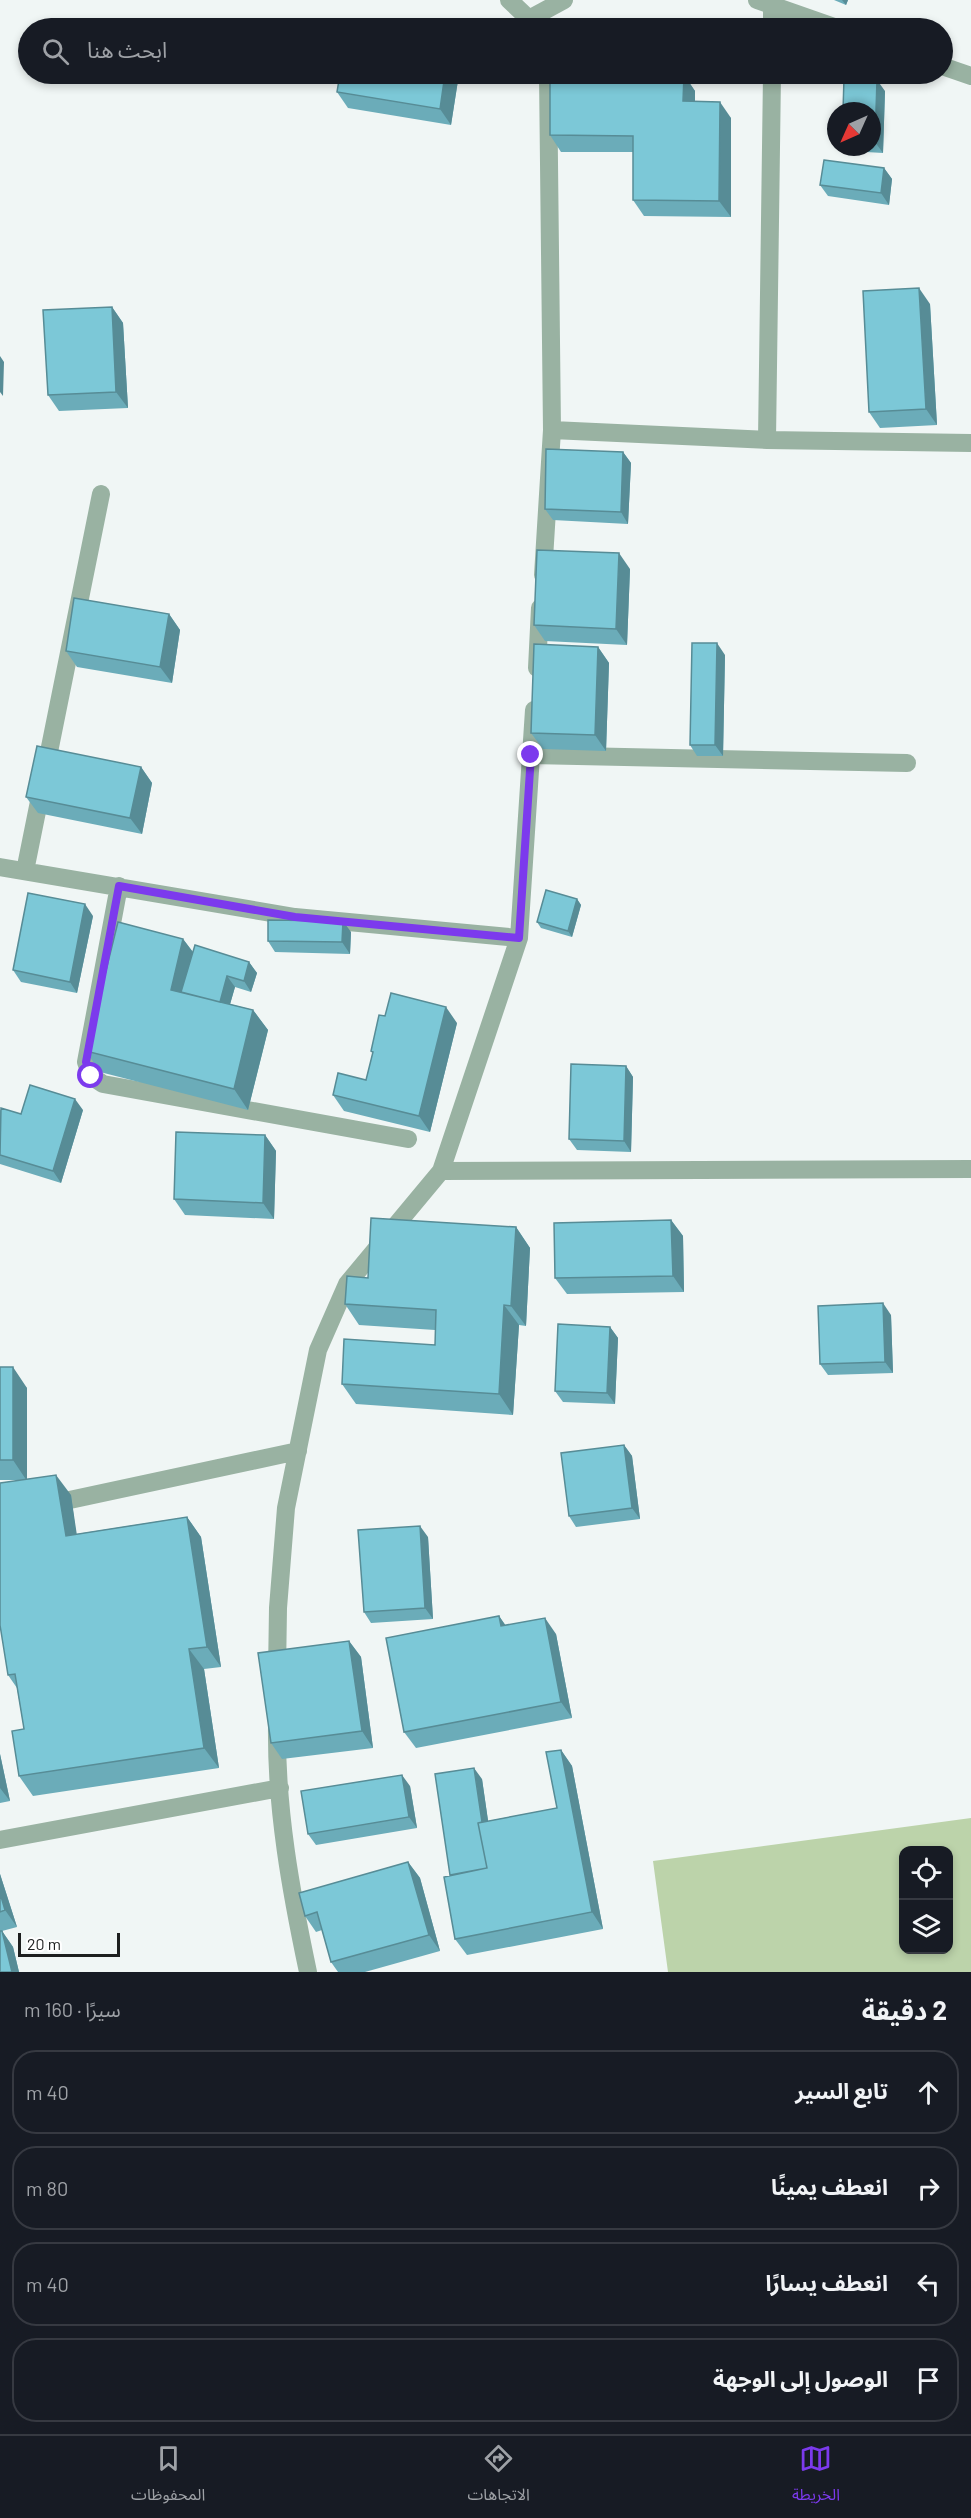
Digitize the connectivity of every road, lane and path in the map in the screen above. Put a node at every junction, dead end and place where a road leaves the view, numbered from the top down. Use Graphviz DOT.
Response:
graph roads {
  1 [pos="509,0"];
  2 [pos="564,0"];
  3 [pos="764,3"];
  4 [pos="526,18"];
  5 [pos="539,18"];
  6 [pos="769,18"];
  7 [pos="808,18"];
  8 [pos="953,70"];
  9 [pos="971,76"];
  10 [pos="548,84"];
  11 [pos="772,84"];
  12 [pos="552,430"];
  13 [pos="767,440"];
  14 [pos="971,443"];
  15 [pos="101,494"];
  16 [pos="531,755"];
  17 [pos="907,763"];
  18 [pos="0,867"];
  19 [pos="25,871"];
  20 [pos="119,886"];
  21 [pos="519,938"];
  22 [pos="408,1139"];
  23 [pos="971,1169"];
  24 [pos="441,1171"];
  25 [pos="298,1451"];
  26 [pos="0,1515"];
  27 [pos="277,1688"];
  28 [pos="277,1711"];
  29 [pos="280,1788"];
  30 [pos="0,1840"];
  31 [pos="308,1972"];
  1 -- 4 [label="street"];
  2 -- 5 [label="street"];
  3 -- 6 [label="street"];
  3 -- 7 [label="street"];
  8 -- 9 [label="street"];
  10 -- 12 [label="street"];
  11 -- 13 [label="street"];
  12 -- 13 [label="street"];
  12 -- 16 [label="street"];
  13 -- 14 [label="street"];
  15 -- 19 [label="street"];
  16 -- 17 [label="street"];
  16 -- 21 [label="street"];
  18 -- 19 [label="street"];
  19 -- 20 [label="street"];
  20 -- 21 [label="street"];
  20 -- 22 [label="street"];
  21 -- 24 [label="street"];
  23 -- 24 [label="street"];
  24 -- 25 [label="street"];
  25 -- 26 [label="street"];
  25 -- 27 [label="street"];
  28 -- 29 [label="street"];
  29 -- 30 [label="street"];
  29 -- 31 [label="street"];
}
